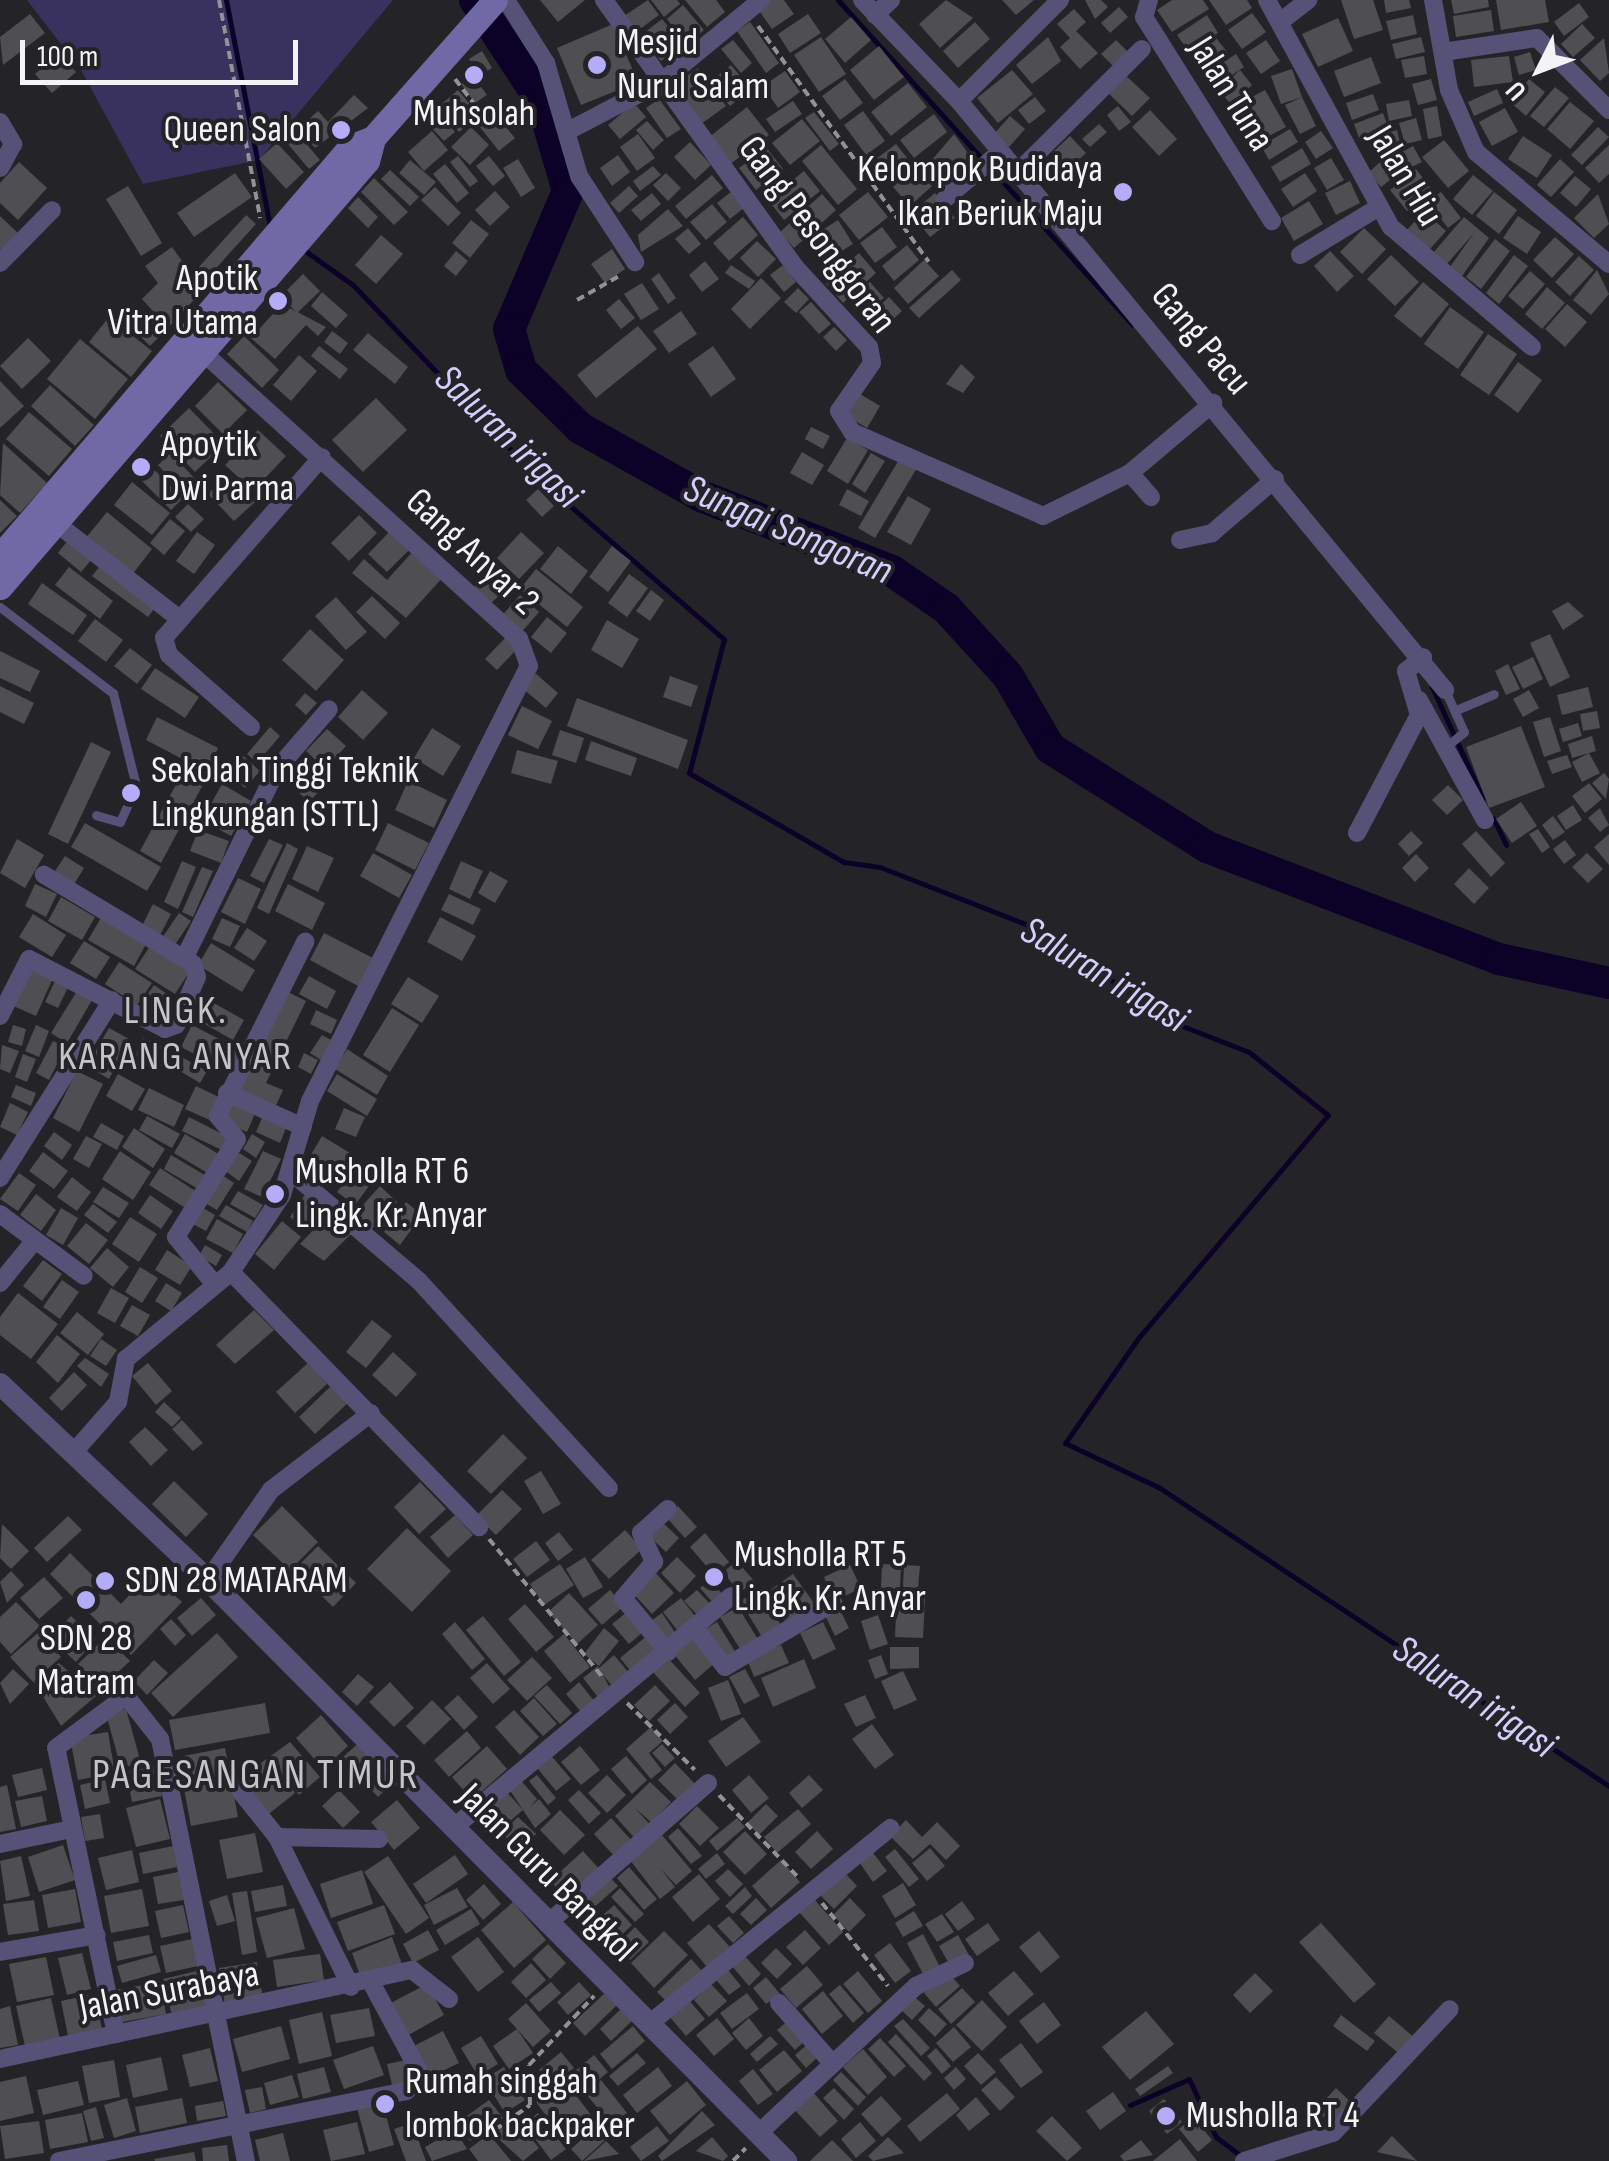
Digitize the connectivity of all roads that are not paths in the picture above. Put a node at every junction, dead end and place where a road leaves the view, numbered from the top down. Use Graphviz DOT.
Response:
graph roads {
  1 [pos="498,0"];
  2 [pos="604,0"];
  3 [pos="862,0"];
  4 [pos="891,0"];
  5 [pos="1060,0"];
  6 [pos="1148,0"];
  7 [pos="1267,0"];
  8 [pos="1308,0"];
  9 [pos="1432,0"];
  10 [pos="754,5"];
  11 [pos="875,15"];
  12 [pos="1280,22"];
  13 [pos="1142,49"];
  14 [pos="1443,52"];
  15 [pos="660,83"];
  16 [pos="959,101"];
  17 [pos="1609,110"];
  18 [pos="0,122"];
  19 [pos="568,130"];
  20 [pos="993,158"];
  21 [pos="0,168"];
  22 [pos="1018,173"];
  23 [pos="945,199"];
  24 [pos="1379,207"];
  25 [pos="52,210"];
  26 [pos="1272,221"];
  27 [pos="1300,255"];
  28 [pos="0,262"];
  29 [pos="636,262"];
  30 [pos="1609,264"];
  31 [pos="195,346"];
  32 [pos="1532,347"];
  33 [pos="1206,409"];
  34 [pos="322,456"];
  35 [pos="1130,473"];
  36 [pos="1270,485"];
  37 [pos="1151,497"];
  38 [pos="56,523"];
  39 [pos="1180,540"];
  40 [pos="3,569"];
  41 [pos="0,607"];
  42 [pos="176,617"];
  43 [pos="1418,661"];
  44 [pos="1445,690"];
  45 [pos="1494,694"];
  46 [pos="1419,700"];
  47 [pos="330,710"];
  48 [pos="1456,710"];
  49 [pos="252,727"];
  50 [pos="1455,741"];
  51 [pos="96,815"];
  52 [pos="1486,820"];
  53 [pos="1357,832"];
  54 [pos="44,876"];
  55 [pos="304,942"];
  56 [pos="188,961"];
  57 [pos="112,1000"];
  58 [pos="0,1016"];
  59 [pos="227,1093"];
  60 [pos="303,1128"];
  61 [pos="291,1172"];
  62 [pos="0,1178"];
  63 [pos="0,1214"];
  64 [pos="35,1240"];
  65 [pos="231,1272"];
  66 [pos="84,1276"];
  67 [pos="212,1281"];
  68 [pos="0,1283"];
  69 [pos="0,1384"];
  70 [pos="372,1414"];
  71 [pos="74,1452"];
  72 [pos="609,1488"];
  73 [pos="668,1509"];
  74 [pos="478,1527"];
  75 [pos="208,1580"];
  76 [pos="731,1596"];
  77 [pos="833,1603"];
  78 [pos="695,1628"];
  79 [pos="668,1652"];
  80 [pos="708,1783"];
  81 [pos="241,1792"];
  82 [pos="454,1828"];
  83 [pos="890,1828"];
  84 [pos="71,1830"];
  85 [pos="277,1838"];
  86 [pos="379,1839"];
  87 [pos="0,1844"];
  88 [pos="548,1924"];
  89 [pos="97,1935"];
  90 [pos="0,1952"];
  91 [pos="964,1963"];
  92 [pos="372,1984"];
  93 [pos="351,1988"];
  94 [pos="448,1999"];
  95 [pos="780,2003"];
  96 [pos="1450,2009"];
  97 [pos="211,2015"];
  98 [pos="649,2024"];
  99 [pos="116,2034"];
  100 [pos="0,2059"];
  101 [pos="833,2064"];
  102 [pos="422,2077"];
  103 [pos="406,2090"];
  104 [pos="239,2126"];
  105 [pos="759,2133"];
  106 [pos="59,2161"];
  107 [pos="246,2161"];
  108 [pos="786,2161"];
  109 [pos="1244,2161"];
  1 -- 19 [label="street"];
  1 -- 31 [label="main road"];
  2 -- 15 [label="street"];
  3 -- 11 [label="street, Gang Pacu"];
  4 -- 11 [label="street"];
  5 -- 16 [label="street"];
  6 -- 26 [label="street, Jalan Tuna"];
  7 -- 12 [label="street, Jalan Hiu"];
  8 -- 12 [label="street"];
  9 -- 14 [label="street"];
  10 -- 15 [label="street"];
  11 -- 16 [label="street, Gang Pacu"];
  12 -- 24 [label="street, Jalan Hiu"];
  13 -- 22 [label="street"];
  14 -- 17 [label="street"];
  14 -- 30 [label="street"];
  15 -- 19 [label="street"];
  15 -- 35 [label="street, Gang Pesonggoran"];
  16 -- 20 [label="street, Gang Pacu"];
  18 -- 21 [label="street"];
  19 -- 29 [label="street"];
  20 -- 22 [label="street, Gang Pacu"];
  20 -- 23 [label="street"];
  22 -- 33 [label="street, Gang Pacu"];
  24 -- 27 [label="street"];
  24 -- 32 [label="street, Jalan Hiu"];
  25 -- 28 [label="street"];
  31 -- 34 [label="street, Gang Anyar 2"];
  31 -- 38 [label="main road"];
  31 -- 40 [label="main road"];
  33 -- 35 [label="street, Gang Pesonggoran"];
  33 -- 36 [label="street, Gang Pacu"];
  34 -- 42 [label="street"];
  34 -- 60 [label="street, Gang Anyar 2"];
  35 -- 37 [label="street"];
  36 -- 39 [label="street"];
  36 -- 43 [label="street, Gang Pacu"];
  38 -- 40 [label="main road"];
  38 -- 42 [label="street"];
  41 -- 51 [label="lane"];
  42 -- 49 [label="street"];
  43 -- 44 [label="street, Gang Pacu"];
  43 -- 46 [label="street"];
  44 -- 48 [label="lane, Gang Pacu"];
  45 -- 48 [label="lane"];
  46 -- 50 [label="street"];
  46 -- 53 [label="street"];
  47 -- 56 [label="street"];
  48 -- 50 [label="lane, Gang Pacu"];
  50 -- 52 [label="street"];
  54 -- 56 [label="street"];
  55 -- 59 [label="street"];
  56 -- 57 [label="street"];
  57 -- 58 [label="street"];
  57 -- 62 [label="street"];
  59 -- 60 [label="street"];
  59 -- 67 [label="street"];
  60 -- 61 [label="street, Gang Anyar 2"];
  61 -- 65 [label="street, Gang Anyar 2"];
  61 -- 72 [label="street"];
  63 -- 64 [label="street"];
  64 -- 66 [label="street"];
  64 -- 68 [label="street"];
  65 -- 67 [label="street"];
  65 -- 70 [label="street"];
  67 -- 71 [label="street"];
  69 -- 71 [label="street, Jalan Guru Bangkol"];
  70 -- 74 [label="street"];
  70 -- 75 [label="street"];
  71 -- 75 [label="street, Jalan Guru Bangkol"];
  73 -- 79 [label="street"];
  75 -- 82 [label="street, Jalan Guru Bangkol"];
  76 -- 78 [label="street"];
  77 -- 78 [label="street"];
  78 -- 79 [label="street"];
  79 -- 82 [label="street"];
  80 -- 88 [label="street"];
  81 -- 85 [label="street"];
  82 -- 88 [label="street, Jalan Guru Bangkol"];
  83 -- 98 [label="street"];
  84 -- 87 [label="street"];
  84 -- 89 [label="street"];
  84 -- 97 [label="street"];
  85 -- 86 [label="street"];
  85 -- 93 [label="street"];
  88 -- 98 [label="street, Jalan Guru Bangkol"];
  89 -- 90 [label="street"];
  89 -- 99 [label="street"];
  91 -- 101 [label="street"];
  92 -- 93 [label="street, Jalan Surabaya"];
  92 -- 94 [label="street, Jalan Surabaya"];
  92 -- 102 [label="street"];
  93 -- 97 [label="street, Jalan Surabaya"];
  95 -- 101 [label="street"];
  96 -- 109 [label="street"];
  97 -- 99 [label="street, Jalan Surabaya"];
  97 -- 104 [label="street"];
  98 -- 105 [label="street, Jalan Guru Bangkol"];
  99 -- 100 [label="street, Jalan Surabaya"];
  101 -- 105 [label="street"];
  103 -- 104 [label="street"];
  104 -- 106 [label="street"];
  104 -- 107 [label="street"];
  105 -- 108 [label="street, Jalan Guru Bangkol"];
}
